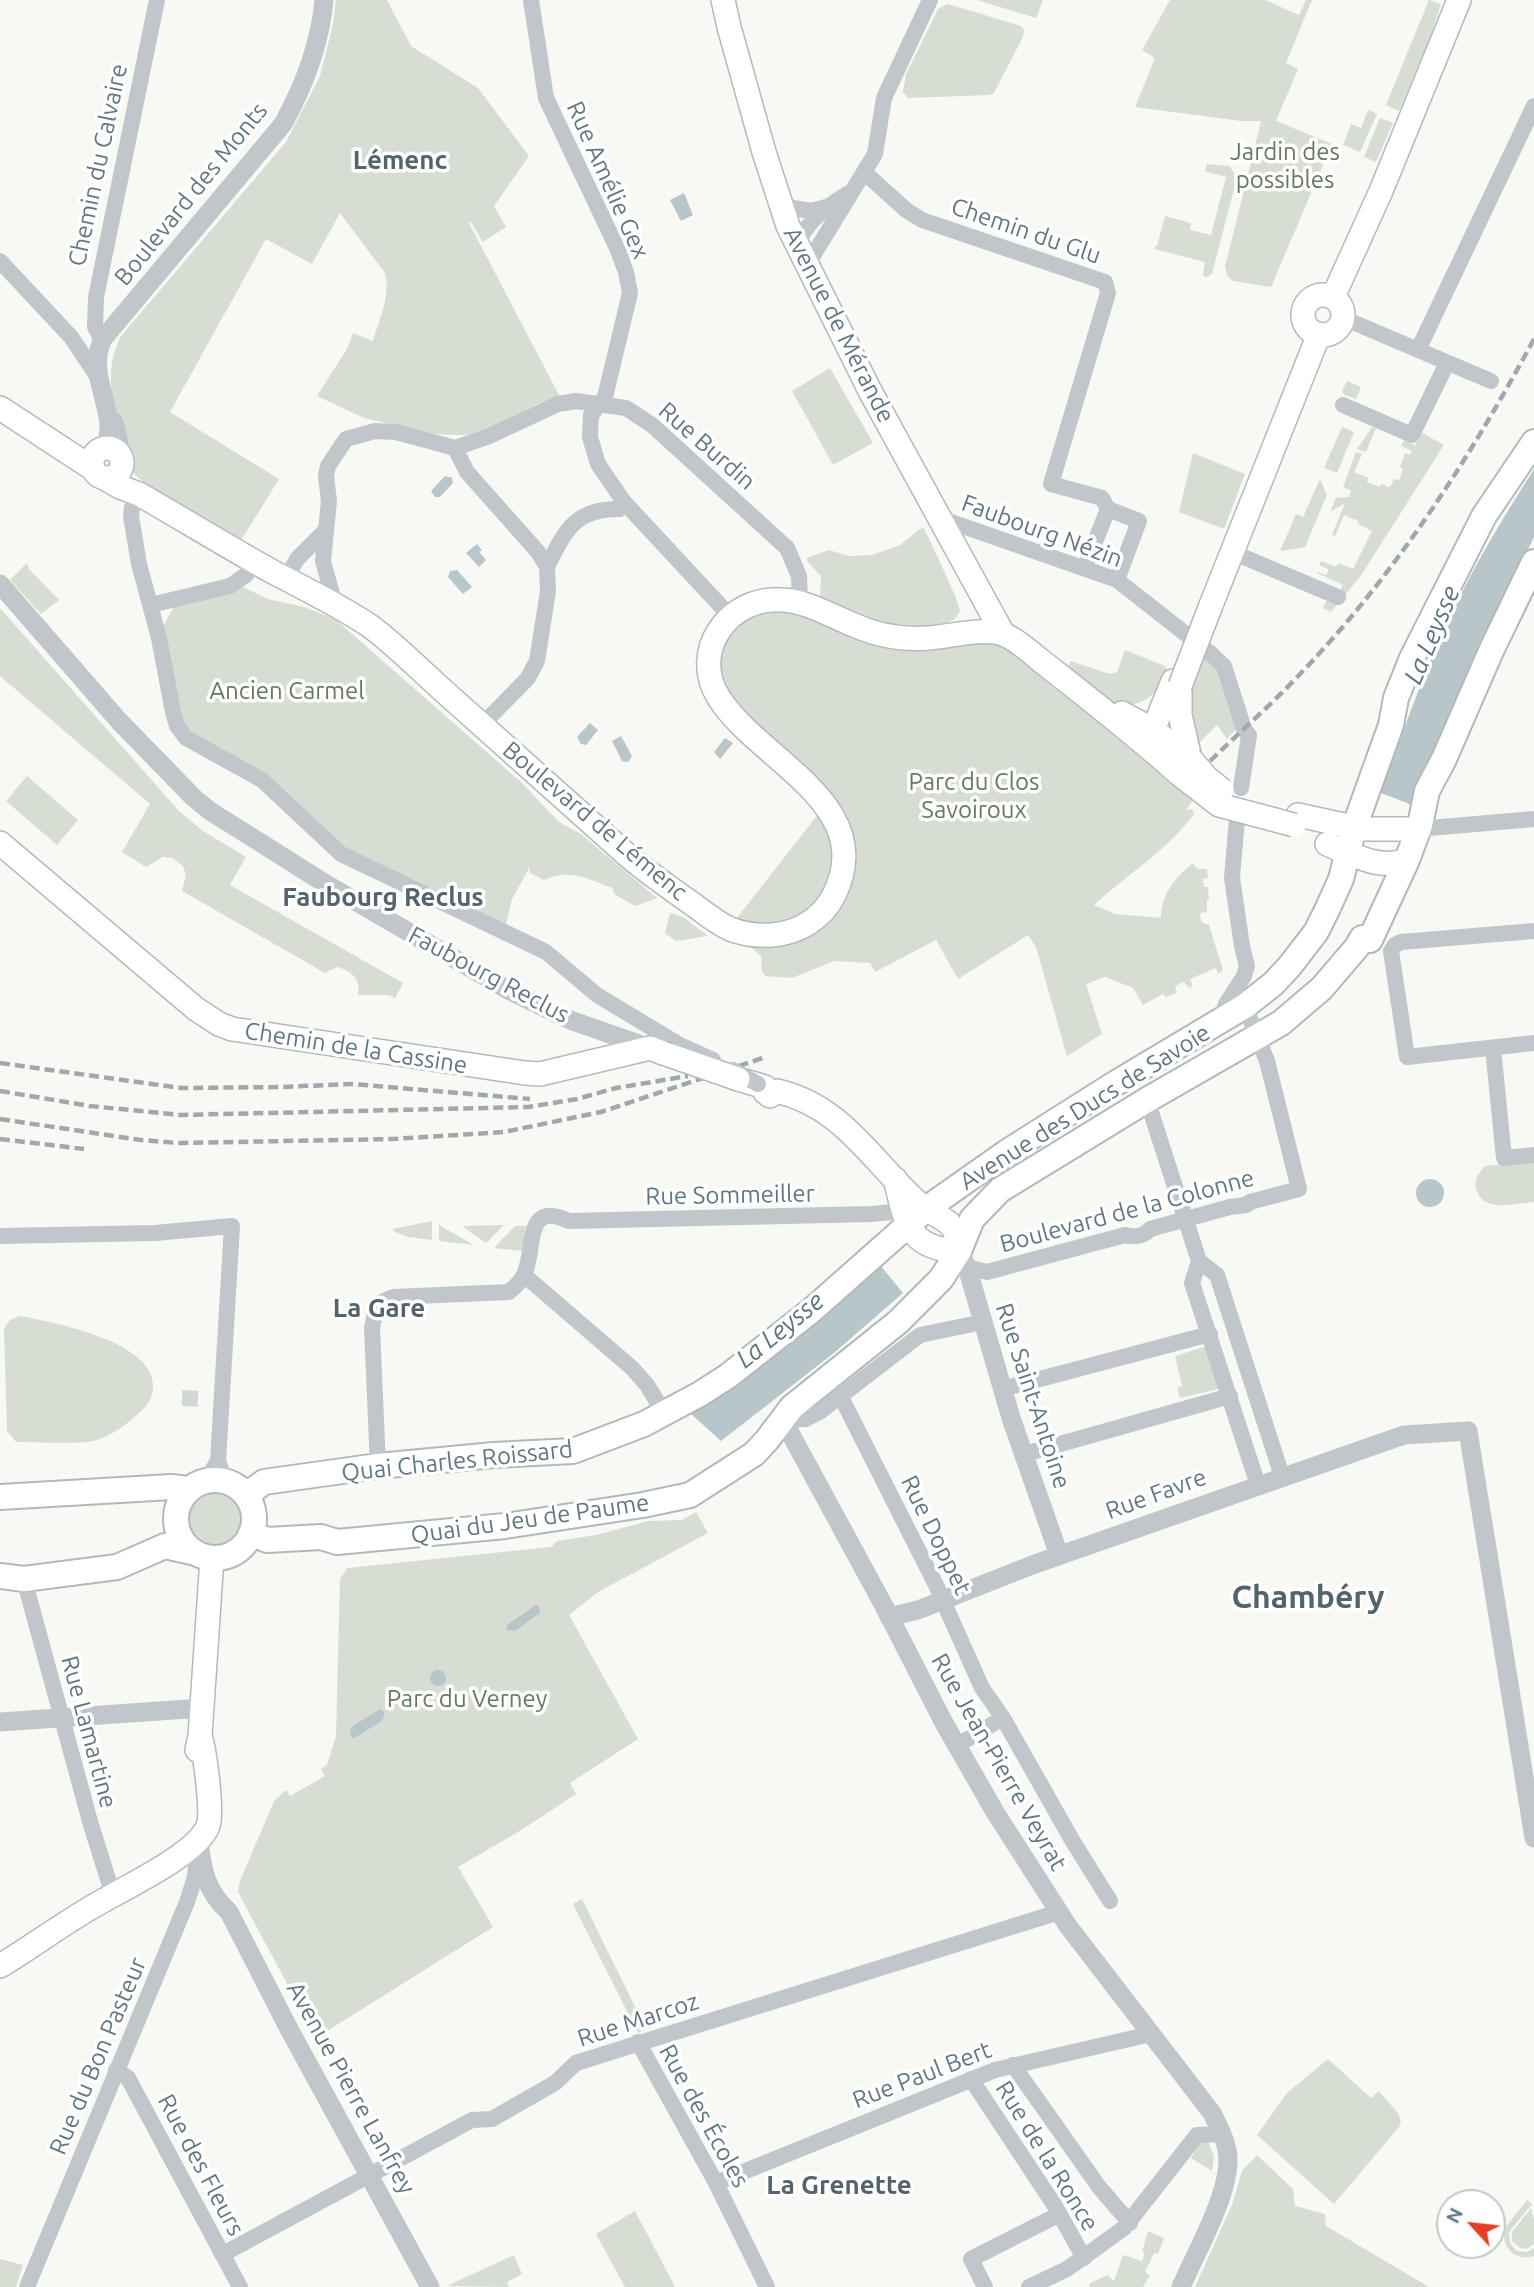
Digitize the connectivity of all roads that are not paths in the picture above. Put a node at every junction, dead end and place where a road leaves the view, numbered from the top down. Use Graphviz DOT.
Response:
graph roads {
  1 [pos="157,0"];
  2 [pos="324,0"];
  3 [pos="531,0"];
  4 [pos="723,0"];
  5 [pos="930,0"];
  6 [pos="1458,1"];
  7 [pos="1534,106"];
  8 [pos="865,173"];
  9 [pos="852,191"];
  10 [pos="781,206"];
  11 [pos="829,206"];
  12 [pos="797,245"];
  13 [pos="0,261"];
  14 [pos="806,267"];
  15 [pos="1338,308"];
  16 [pos="1319,334"];
  17 [pos="102,340"];
  18 [pos="1418,350"];
  19 [pos="1447,363"];
  20 [pos="1491,381"];
  21 [pos="101,382"];
  22 [pos="599,404"];
  23 [pos="1343,405"];
  24 [pos="0,408"];
  25 [pos="1534,442"];
  26 [pos="455,448"];
  27 [pos="107,462"];
  28 [pos="139,494"];
  29 [pos="624,502"];
  30 [pos="1108,509"];
  31 [pos="940,518"];
  32 [pos="325,531"];
  33 [pos="1232,552"];
  34 [pos="254,561"];
  35 [pos="1534,562"];
  36 [pos="547,567"];
  37 [pos="1085,567"];
  38 [pos="286,579"];
  39 [pos="1117,580"];
  40 [pos="0,584"];
  41 [pos="1338,597"];
  42 [pos="800,602"];
  43 [pos="151,605"];
  44 [pos="335,605"];
  45 [pos="730,616"];
  46 [pos="1002,632"];
  47 [pos="1176,683"];
  48 [pos="1089,699"];
  49 [pos="1119,712"];
  50 [pos="482,726"];
  51 [pos="1151,740"];
  52 [pos="1184,766"];
  53 [pos="1241,788"];
  54 [pos="1237,819"];
  55 [pos="1534,819"];
  56 [pos="1296,820"];
  57 [pos="1354,828"];
  58 [pos="1418,829"];
  59 [pos="0,843"];
  60 [pos="1337,848"];
  61 [pos="1407,860"];
  62 [pos="1534,931"];
  63 [pos="1245,1006"];
  64 [pos="1220,1021"];
  65 [pos="1258,1037"];
  66 [pos="1534,1044"];
  67 [pos="1493,1048"];
  68 [pos="664,1049"];
  69 [pos="1147,1100"];
  70 [pos="1534,1155"];
  71 [pos="912,1216"];
  72 [pos="1185,1220"];
  73 [pos="0,1236"];
  74 [pos="963,1259"];
  75 [pos="1200,1264"];
  76 [pos="524,1275"];
  77 [pos="1221,1285"];
  78 [pos="1195,1292"];
  79 [pos="983,1322"];
  80 [pos="1210,1334"];
  81 [pos="1002,1390"];
  82 [pos="840,1395"];
  83 [pos="1230,1396"];
  84 [pos="222,1397"];
  85 [pos="205,1399"];
  86 [pos="664,1413"];
  87 [pos="783,1420"];
  88 [pos="1025,1454"];
  89 [pos="379,1466"];
  90 [pos="1282,1476"];
  91 [pos="210,1478"];
  92 [pos="1258,1485"];
  93 [pos="246,1495"];
  94 [pos="0,1497"];
  95 [pos="251,1534"];
  96 [pos="205,1555"];
  97 [pos="1059,1555"];
  98 [pos="12,1578"];
  99 [pos="942,1599"];
  100 [pos="889,1617"];
  101 [pos="200,1711"];
  102 [pos="60,1717"];
  103 [pos="1003,1718"];
  104 [pos="0,1723"];
  105 [pos="956,1746"];
  106 [pos="1534,1838"];
  107 [pos="199,1840"];
  108 [pos="113,1895"];
  109 [pos="1110,1901"];
  110 [pos="1059,1912"];
  111 [pos="0,1966"];
  112 [pos="1150,2034"];
  113 [pos="638,2042"];
  114 [pos="1013,2065"];
  115 [pos="116,2070"];
  116 [pos="971,2079"];
  117 [pos="1221,2133"];
  118 [pos="370,2174"];
  119 [pos="716,2183"];
  120 [pos="1058,2215"];
  121 [pos="1130,2223"];
  122 [pos="223,2254"];
  123 [pos="1084,2258"];
  124 [pos="27,2287"];
  125 [pos="240,2287"];
  126 [pos="430,2287"];
  127 [pos="767,2287"];
  128 [pos="985,2287"];
  129 [pos="1029,2287"];
  130 [pos="1181,2287"];
  1 -- 17 [label="street, Chemin du Calvaire"];
  2 -- 17 [label="street, Boulevard des Monts"];
  3 -- 22 [label="street, Rue Amélie Gex"];
  4 -- 10 [label="main road, Avenue de Mérande"];
  5 -- 8 [label="street"];
  6 -- 15 [label="main road"];
  7 -- 18 [label="street"];
  8 -- 9 [label="street"];
  8 -- 30 [label="street, Chemin du Glu"];
  9 -- 11 [label="street"];
  9 -- 14 [label="street"];
  10 -- 11 [label="street"];
  10 -- 12 [label="main road, Avenue de Mérande"];
  11 -- 12 [label="street"];
  12 -- 14 [label="main road, Avenue de Mérande"];
  13 -- 21 [label="street"];
  14 -- 31 [label="main road, Avenue de Mérande"];
  15 -- 16 [label="main road"];
  15 -- 16 [label="main road"];
  15 -- 18 [label="street"];
  16 -- 33 [label="main road"];
  17 -- 21 [label="street"];
  18 -- 19 [label="street"];
  19 -- 20 [label="street"];
  19 -- 23 [label="street"];
  21 -- 27 [label="street"];
  22 -- 26 [label="street, Rue Burdin"];
  22 -- 29 [label="street, Rue Amélie Gex"];
  22 -- 42 [label="street, Rue Burdin"];
  24 -- 27 [label="main road, Boulevard de Lémenc"];
  25 -- 57 [label="main road, Avenue des Ducs de Savoie"];
  26 -- 32 [label="street"];
  26 -- 36 [label="street"];
  27 -- 28 [label="main road, Boulevard de Lémenc"];
  28 -- 34 [label="main road, Boulevard de Lémenc"];
  28 -- 43 [label="street"];
  29 -- 36 [label="street"];
  29 -- 45 [label="street, Rue Amélie Gex"];
  30 -- 37 [label="street"];
  30 -- 39 [label="street"];
  31 -- 37 [label="street, Faubourg Nézin"];
  31 -- 46 [label="main road, Avenue de Mérande"];
  32 -- 38 [label="street"];
  32 -- 44 [label="street"];
  33 -- 41 [label="street"];
  33 -- 47 [label="main road, bridge"];
  34 -- 38 [label="main road, Boulevard de Lémenc"];
  34 -- 43 [label="street"];
  35 -- 58 [label="main road, Avenue des Ducs de Savoie"];
  36 -- 50 [label="street"];
  37 -- 39 [label="street, Faubourg Nézin"];
  38 -- 44 [label="main road, Boulevard de Lémenc"];
  39 -- 53 [label="street, Faubourg Nézin"];
  40 -- 68 [label="street, Faubourg Reclus"];
  42 -- 45 [label="main road"];
  42 -- 46 [label="main road"];
  43 -- 68 [label="street"];
  44 -- 50 [label="main road, Boulevard de Lémenc"];
  45 -- 50 [label="main road, Boulevard de Lémenc"];
  46 -- 48 [label="main road"];
  47 -- 49 [label="main road"];
  47 -- 51 [label="main road"];
  47 -- 52 [label="main road"];
  48 -- 49 [label="main road"];
  48 -- 51 [label="main road"];
  49 -- 51 [label="main road"];
  51 -- 52 [label="main road"];
  52 -- 56 [label="main road, bridge"];
  54 -- 64 [label="street"];
  55 -- 58 [label="street"];
  56 -- 57 [label="main road"];
  56 -- 60 [label="main road"];
  57 -- 58 [label="main road"];
  57 -- 60 [label="main road, Avenue des Ducs de Savoie"];
  58 -- 61 [label="main road, Avenue des Ducs de Savoie"];
  59 -- 68 [label="main road, Chemin de la Cassine"];
  60 -- 61 [label="main road"];
  60 -- 63 [label="main road, Avenue des Ducs de Savoie"];
  61 -- 65 [label="main road, Avenue des Ducs de Savoie"];
  62 -- 67 [label="street"];
  63 -- 64 [label="main road, Avenue des Ducs de Savoie"];
  63 -- 65 [label="street"];
  64 -- 71 [label="main road, Avenue des Ducs de Savoie"];
  65 -- 69 [label="main road, Avenue des Ducs de Savoie"];
  65 -- 72 [label="street, Boulevard de la Colonne"];
  66 -- 67 [label="street"];
  67 -- 70 [label="street"];
  68 -- 71 [label="main road, Faubourg Reclus, bridge"];
  69 -- 72 [label="street"];
  69 -- 74 [label="main road, Avenue des Ducs de Savoie"];
  71 -- 74 [label="main road, Faubourg Reclus"];
  71 -- 76 [label="street, Rue Sommeiller"];
  71 -- 86 [label="main road, Avenue des Ducs de Savoie"];
  72 -- 74 [label="street, Boulevard de la Colonne"];
  72 -- 75 [label="street"];
  73 -- 84 [label="street"];
  74 -- 79 [label="street, Rue Saint-Antoine"];
  74 -- 87 [label="main road, Avenue des Ducs de Savoie"];
  75 -- 77 [label="street"];
  75 -- 78 [label="street"];
  76 -- 86 [label="street"];
  76 -- 89 [label="street"];
  77 -- 78 [label="street"];
  77 -- 90 [label="street"];
  78 -- 80 [label="street"];
  79 -- 81 [label="street, Rue Saint-Antoine"];
  79 -- 82 [label="street"];
  80 -- 81 [label="street"];
  80 -- 83 [label="street"];
  81 -- 88 [label="street, Rue Saint-Antoine"];
  82 -- 87 [label="street"];
  82 -- 99 [label="street, Rue Doppet"];
  83 -- 88 [label="street"];
  83 -- 92 [label="street"];
  84 -- 85 [label="street"];
  84 -- 91 [label="street"];
  86 -- 89 [label="main road, Quai Charles Roissard"];
  87 -- 95 [label="main road, Quai du Jeu de Paume"];
  87 -- 100 [label="street, Rue Jean-Pierre Veyrat"];
  88 -- 97 [label="street, Rue Saint-Antoine"];
  89 -- 93 [label="main road, Quai Charles Roissard"];
  90 -- 92 [label="street, Rue Favre"];
  90 -- 106 [label="street, Rue Favre"];
  91 -- 93 [label="main road"];
  91 -- 94 [label="main road"];
  91 -- 96 [label="main road"];
  92 -- 97 [label="street, Rue Favre"];
  93 -- 95 [label="main road"];
  95 -- 96 [label="main road"];
  96 -- 98 [label="main road"];
  96 -- 101 [label="main road"];
  97 -- 99 [label="street, Rue Favre"];
  98 -- 102 [label="street, Rue Lamartine"];
  99 -- 100 [label="street, Rue Favre"];
  99 -- 103 [label="street, Rue Doppet"];
  100 -- 105 [label="street, Rue Jean-Pierre Veyrat"];
  101 -- 102 [label="street"];
  101 -- 107 [label="main road"];
  102 -- 104 [label="street"];
  102 -- 108 [label="street, Rue Lamartine"];
  103 -- 105 [label="street"];
  103 -- 109 [label="street, Rue Doppet"];
  105 -- 110 [label="street, Rue Jean-Pierre Veyrat"];
  107 -- 108 [label="main road"];
  107 -- 115 [label="street, Rue du Bon Pasteur"];
  107 -- 118 [label="street, Avenue Pierre Lanfrey"];
  108 -- 111 [label="main road"];
  110 -- 112 [label="street, Rue Jean-Pierre Veyrat"];
  110 -- 113 [label="street, Rue Marcoz"];
  112 -- 114 [label="street, Rue Paul Bert"];
  112 -- 117 [label="street, Rue Jean-Pierre Veyrat"];
  113 -- 118 [label="street, Rue Marcoz"];
  113 -- 119 [label="street, Rue des Écoles"];
  114 -- 116 [label="street, Rue Paul Bert"];
  114 -- 121 [label="street"];
  115 -- 122 [label="street, Rue des Fleurs"];
  115 -- 124 [label="street, Rue du Bon Pasteur"];
  116 -- 119 [label="street, Rue Paul Bert"];
  116 -- 120 [label="street, Rue de la Ronce"];
  117 -- 121 [label="street"];
  117 -- 130 [label="street, Rue Jean-Pierre Veyrat"];
  118 -- 122 [label="street, Rue Marcoz"];
  118 -- 126 [label="street, Avenue Pierre Lanfrey"];
  119 -- 127 [label="street, Rue des Écoles"];
  120 -- 123 [label="street, Rue de la Ronce"];
  120 -- 128 [label="street"];
  121 -- 123 [label="street"];
  122 -- 125 [label="street, Rue des Fleurs"];
  123 -- 129 [label="street"];
}
